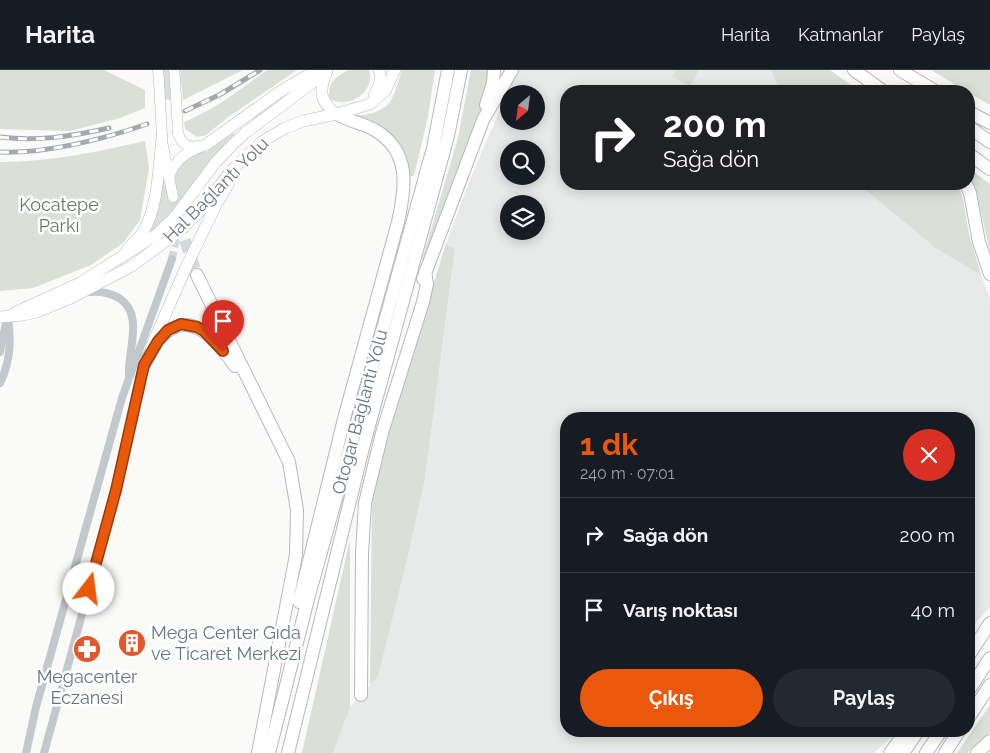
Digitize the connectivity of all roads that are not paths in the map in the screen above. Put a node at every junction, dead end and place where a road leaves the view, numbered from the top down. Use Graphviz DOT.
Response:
graph roads {
  1 [pos="158,70"];
  2 [pos="317,70"];
  3 [pos="327,70"];
  4 [pos="379,70"];
  5 [pos="395,70"];
  6 [pos="448,70"];
  7 [pos="461,70"];
  8 [pos="494,70"];
  9 [pos="512,70"];
  10 [pos="854,70"];
  11 [pos="891,70"];
  12 [pos="900,70"];
  13 [pos="174,75"];
  14 [pos="866,79"];
  15 [pos="872,85"];
  16 [pos="874,85"];
  17 [pos="912,85"];
  18 [pos="925,85"];
  19 [pos="370,104"];
  20 [pos="337,114"];
  21 [pos="975,115"];
  22 [pos="483,120"];
  23 [pos="990,123"];
  24 [pos="975,131"];
  25 [pos="162,137"];
  26 [pos="990,142"];
  27 [pos="207,144"];
  28 [pos="975,158"];
  29 [pos="244,159"];
  30 [pos="990,169"];
  31 [pos="169,179"];
  32 [pos="968,190"];
  33 [pos="173,198"];
  34 [pos="120,259"];
  35 [pos="172,259"];
  36 [pos="425,272"];
  37 [pos="990,274"];
  38 [pos="197,275"];
  39 [pos="83,292"];
  40 [pos="4,316"];
  41 [pos="0,352"];
  42 [pos="144,365"];
  43 [pos="129,380"];
  44 [pos="0,383"];
  45 [pos="252,390"];
  46 [pos="362,448"];
  47 [pos="990,623"];
  48 [pos="975,646"];
  49 [pos="990,658"];
  50 [pos="975,681"];
  51 [pos="990,685"];
  52 [pos="361,695"];
  53 [pos="282,701"];
  54 [pos="975,708"];
  55 [pos="902,737"];
  56 [pos="914,737"];
  57 [pos="937,737"];
  58 [pos="955,737"];
  59 [pos="990,741"];
  60 [pos="26,753"];
  61 [pos="44,753"];
  62 [pos="258,753"];
  63 [pos="269,753"];
  64 [pos="288,753"];
  65 [pos="890,753"];
  66 [pos="903,753"];
  67 [pos="926,753"];
  68 [pos="945,753"];
  69 [pos="977,753"];
  1 -- 25 [label="main road, bridge"];
  2 -- 27 [label="main road"];
  3 -- 20 [label="main road"];
  3 -- 34 [label="main road, Hal Bağlantı Yolu"];
  4 -- 19 [label="main road"];
  5 -- 19 [label="main road"];
  6 -- 53 [label="highway, Otogar Bağlantı Yolu"];
  7 -- 46 [label="highway, Otogar Bağlantı Yolu"];
  8 -- 22 [label="highway"];
  9 -- 22 [label="highway"];
  10 -- 14 [label="highway"];
  11 -- 17 [label="highway"];
  12 -- 18 [label="highway"];
  13 -- 27 [label="main road, bridge"];
  14 -- 15 [label="highway"];
  14 -- 16 [label="highway"];
  19 -- 20 [label="main road, Hal Bağlantı Yolu"];
  20 -- 29 [label="main road, Hal Bağlantı Yolu"];
  20 -- 53 [label="highway"];
  21 -- 23 [label="highway"];
  22 -- 36 [label="highway"];
  24 -- 26 [label="highway"];
  25 -- 31 [label="main road"];
  25 -- 34 [label="main road"];
  27 -- 31 [label="main road"];
  28 -- 30 [label="highway"];
  29 -- 39 [label="main road, Hal Bağlantı Yolu"];
  29 -- 42 [label="main road"];
  31 -- 33 [label="main road"];
  32 -- 37 [label="highway"];
  34 -- 40 [label="main road, Hal Bağlantı Yolu"];
  35 -- 43 [label="street"];
  36 -- 46 [label="highway"];
  36 -- 52 [label="highway"];
  38 -- 45 [label="highway"];
  39 -- 40 [label="main road, Hal Bağlantı Yolu"];
  39 -- 43 [label="street"];
  40 -- 41 [label="street"];
  40 -- 44 [label="street"];
  42 -- 45 [label="highway"];
  42 -- 61 [label="street"];
  43 -- 60 [label="street"];
  45 -- 62 [label="highway"];
  46 -- 64 [label="highway, Otogar Bağlantı Yolu"];
  47 -- 48 [label="highway"];
  49 -- 50 [label="highway"];
  51 -- 54 [label="highway"];
  53 -- 63 [label="highway, Otogar Bağlantı Yolu"];
  55 -- 65 [label="highway"];
  56 -- 66 [label="highway"];
  57 -- 67 [label="highway"];
  58 -- 68 [label="highway"];
  59 -- 69 [label="highway"];
}
